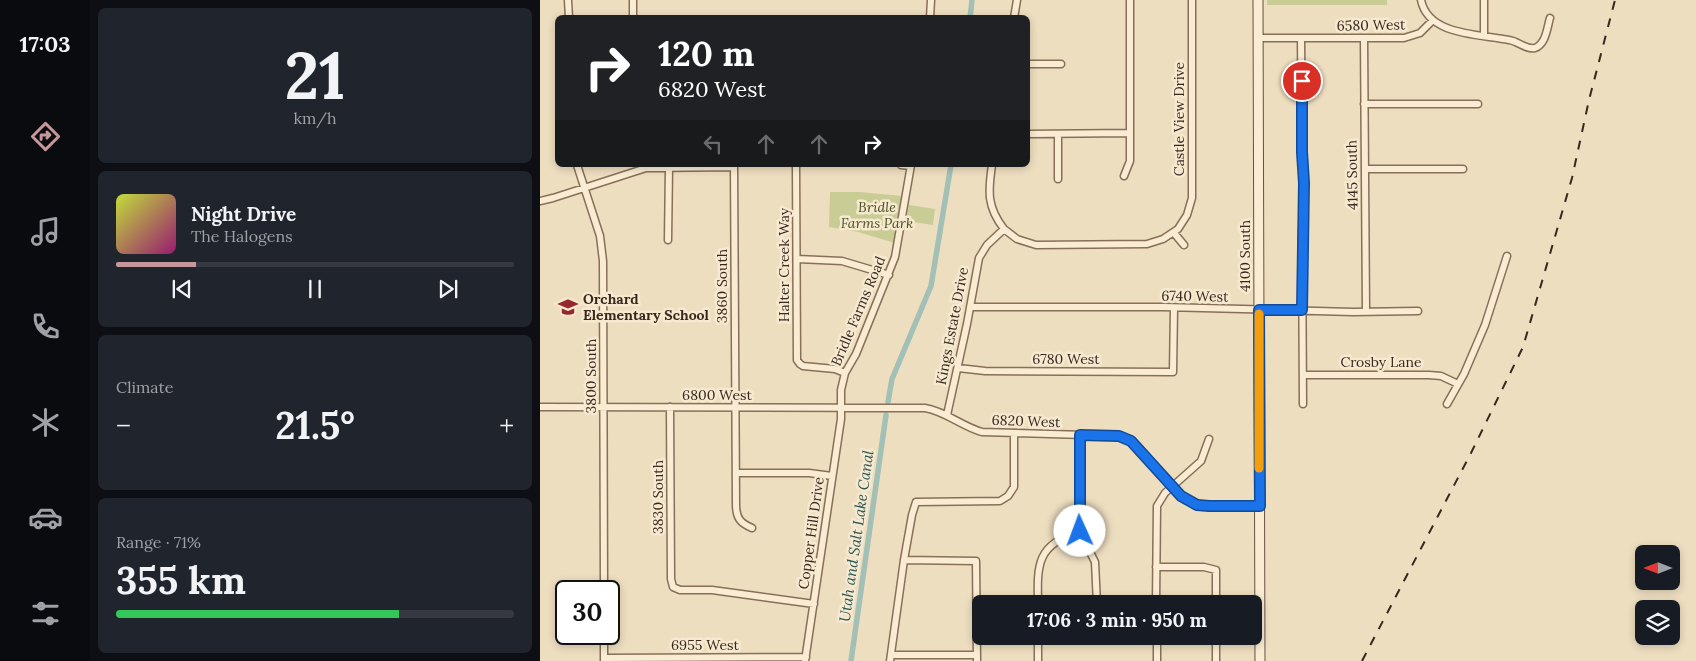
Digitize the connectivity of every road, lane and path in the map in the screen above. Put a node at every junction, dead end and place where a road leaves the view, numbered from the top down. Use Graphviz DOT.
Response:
graph roads {
  1 [pos="568,0"];
  2 [pos="633,0"];
  3 [pos="931,0"];
  4 [pos="1017,0"];
  5 [pos="1130,0"];
  6 [pos="1192,0"];
  7 [pos="1258,0"];
  8 [pos="1421,0"];
  9 [pos="1484,0"];
  10 [pos="568,15"];
  11 [pos="633,15"];
  12 [pos="930,15"];
  13 [pos="1014,15"];
  14 [pos="1550,18"];
  15 [pos="1432,21"];
  16 [pos="1484,35"];
  17 [pos="1258,38"];
  18 [pos="1301,38"];
  19 [pos="1364,38"];
  20 [pos="1030,64"];
  21 [pos="1061,64"];
  22 [pos="1364,104"];
  23 [pos="1478,104"];
  24 [pos="1130,133"];
  25 [pos="1030,134"];
  26 [pos="1058,134"];
  27 [pos="578,167"];
  28 [pos="669,167"];
  29 [pos="734,167"];
  30 [pos="796,167"];
  31 [pos="911,167"];
  32 [pos="992,167"];
  33 [pos="1463,168"];
  34 [pos="1365,169"];
  35 [pos="1124,176"];
  36 [pos="1058,179"];
  37 [pos="585,188"];
  38 [pos="540,201"];
  39 [pos="1004,229"];
  40 [pos="1174,233"];
  41 [pos="668,240"];
  42 [pos="1184,245"];
  43 [pos="1507,256"];
  44 [pos="797,259"];
  45 [pos="889,275"];
  46 [pos="970,307"];
  47 [pos="1174,308"];
  48 [pos="1259,310"];
  49 [pos="1302,310"];
  50 [pos="1418,311"];
  51 [pos="1366,312"];
  52 [pos="958,368"];
  53 [pos="845,373"];
  54 [pos="1303,375"];
  55 [pos="1458,384"];
  56 [pos="1303,404"];
  57 [pos="1447,404"];
  58 [pos="604,406"];
  59 [pos="540,407"];
  60 [pos="670,407"];
  61 [pos="735,407"];
  62 [pos="841,408"];
  63 [pos="893,408"];
  64 [pos="947,415"];
  65 [pos="1014,433"];
  66 [pos="1080,435"];
  67 [pos="1209,439"];
  68 [pos="736,473"];
  69 [pos="832,476"];
  70 [pos="1173,486"];
  71 [pos="1260,506"];
  72 [pos="752,528"];
  73 [pos="1080,531"];
  74 [pos="904,560"];
  75 [pos="1156,567"];
  76 [pos="604,580"];
  77 [pos="1038,595"];
  78 [pos="1097,595"];
  79 [pos="1156,595"];
  80 [pos="1216,595"];
  81 [pos="814,604"];
  82 [pos="604,645"];
  83 [pos="1038,645"];
  84 [pos="1156,645"];
  85 [pos="1216,645"];
  86 [pos="891,658"];
  87 [pos="977,658"];
  88 [pos="604,659"];
  89 [pos="806,659"];
  90 [pos="1038,661"];
  91 [pos="1157,661"];
  92 [pos="1216,661"];
  93 [pos="1260,661"];
  1 -- 10 [label="street"];
  2 -- 11 [label="street"];
  3 -- 12 [label="street"];
  4 -- 13 [label="street"];
  5 -- 24 [label="street"];
  6 -- 40 [label="street, Castle View Drive"];
  7 -- 17 [label="main road, 4100 South"];
  8 -- 15 [label="street"];
  9 -- 16 [label="street"];
  14 -- 16 [label="street"];
  15 -- 16 [label="street"];
  15 -- 19 [label="street, 6580 West"];
  17 -- 18 [label="street, 6580 West"];
  17 -- 48 [label="main road, 4100 South"];
  18 -- 19 [label="street, 6580 West"];
  18 -- 49 [label="street"];
  19 -- 22 [label="street, 4145 South"];
  20 -- 21 [label="street"];
  22 -- 23 [label="street"];
  22 -- 34 [label="street, 4145 South"];
  24 -- 26 [label="street"];
  24 -- 35 [label="street"];
  25 -- 26 [label="street"];
  26 -- 36 [label="street"];
  27 -- 37 [label="street, 3800 South"];
  28 -- 37 [label="street"];
  28 -- 41 [label="street"];
  29 -- 61 [label="street, 3860 South"];
  30 -- 44 [label="street, Halter Creek Way"];
  31 -- 45 [label="street, Bridle Farms Road"];
  32 -- 39 [label="street"];
  33 -- 34 [label="street"];
  34 -- 51 [label="street, 4145 South"];
  37 -- 38 [label="street"];
  37 -- 58 [label="street, 3800 South"];
  39 -- 40 [label="street"];
  39 -- 46 [label="street, Kings Estate Drive"];
  40 -- 42 [label="street"];
  43 -- 55 [label="street"];
  44 -- 45 [label="street"];
  44 -- 53 [label="street, Halter Creek Way"];
  45 -- 53 [label="street, Bridle Farms Road"];
  46 -- 47 [label="street, 6740 West"];
  46 -- 52 [label="street, Kings Estate Drive"];
  47 -- 48 [label="street, 6740 West"];
  47 -- 52 [label="street, 6780 West"];
  48 -- 49 [label="street, 6740 West"];
  48 -- 71 [label="main road, 4100 South"];
  49 -- 51 [label="street, 6740 West"];
  49 -- 54 [label="street"];
  50 -- 51 [label="street, 6740 West"];
  52 -- 64 [label="street, Kings Estate Drive"];
  53 -- 62 [label="street, Bridle Farms Road"];
  54 -- 55 [label="street, Crosby Lane"];
  54 -- 56 [label="street"];
  55 -- 57 [label="street"];
  58 -- 59 [label="street, 6800 West"];
  58 -- 60 [label="street, 6800 West"];
  58 -- 76 [label="street, 3800 South"];
  60 -- 61 [label="street, 6800 West"];
  60 -- 81 [label="street, 3830 South"];
  61 -- 62 [label="street, 6800 West"];
  61 -- 68 [label="street, 3860 South"];
  62 -- 63 [label="street, 6800 West"];
  62 -- 69 [label="street, Copper Hill Drive"];
  63 -- 64 [label="street, 6820 West"];
  64 -- 65 [label="street, 6820 West"];
  65 -- 66 [label="street, 6820 West"];
  65 -- 74 [label="street"];
  66 -- 70 [label="street, 6820 West"];
  66 -- 73 [label="street"];
  67 -- 70 [label="street"];
  68 -- 69 [label="street"];
  68 -- 72 [label="street, 3860 South"];
  69 -- 81 [label="street, Copper Hill Drive"];
  70 -- 71 [label="street, 6820 West"];
  70 -- 75 [label="street"];
  71 -- 93 [label="main road, 4100 South"];
  73 -- 77 [label="street"];
  73 -- 78 [label="street"];
  74 -- 86 [label="street"];
  74 -- 87 [label="street"];
  75 -- 79 [label="street"];
  75 -- 80 [label="street"];
  81 -- 89 [label="street, Copper Hill Drive"];
  82 -- 88 [label="street"];
  83 -- 90 [label="street"];
  84 -- 91 [label="street"];
  85 -- 92 [label="street"];
  86 -- 87 [label="street"];
  88 -- 89 [label="street, 6955 West"];
}
